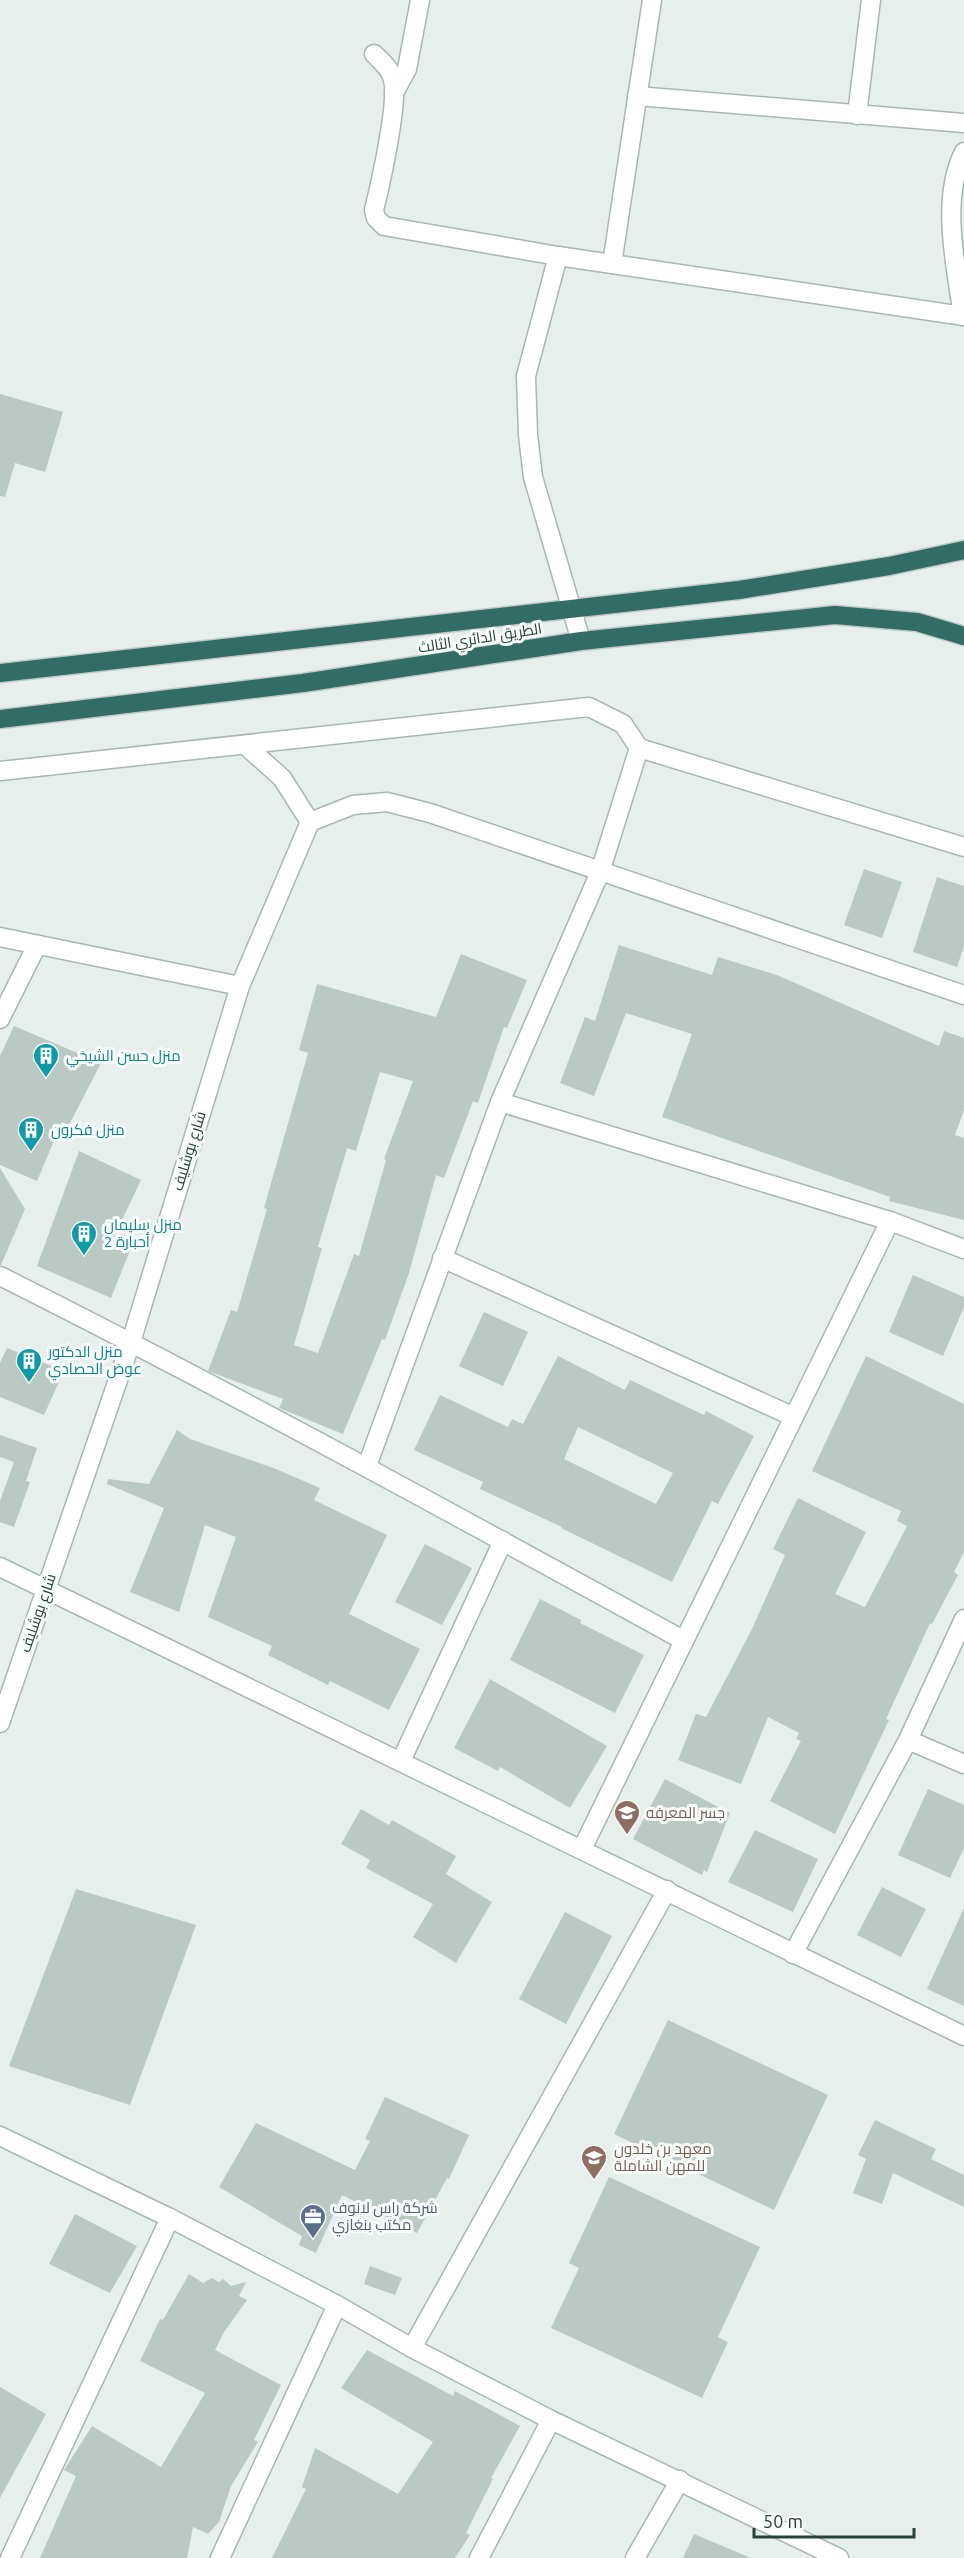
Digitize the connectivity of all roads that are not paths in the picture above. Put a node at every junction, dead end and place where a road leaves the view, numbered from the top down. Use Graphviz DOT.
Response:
graph roads {
  1 [pos="420,0"];
  2 [pos="652,0"];
  3 [pos="871,0"];
  4 [pos="374,54"];
  5 [pos="394,93"];
  6 [pos="637,96"];
  7 [pos="857,115"];
  8 [pos="964,123"];
  9 [pos="964,152"];
  10 [pos="558,256"];
  11 [pos="612,264"];
  12 [pos="963,316"];
  13 [pos="964,550"];
  14 [pos="572,608"];
  15 [pos="964,636"];
  16 [pos="581,641"];
  17 [pos="0,673"];
  18 [pos="0,719"];
  19 [pos="245,745"];
  20 [pos="639,748"];
  21 [pos="0,771"];
  22 [pos="309,822"];
  23 [pos="964,847"];
  24 [pos="600,872"];
  25 [pos="0,937"];
  26 [pos="37,945"];
  27 [pos="240,986"];
  28 [pos="964,995"];
  29 [pos="0,1019"];
  30 [pos="500,1102"];
  31 [pos="890,1221"];
  32 [pos="964,1249"];
  33 [pos="442,1258"];
  34 [pos="0,1276"];
  35 [pos="131,1342"];
  36 [pos="792,1416"];
  37 [pos="367,1466"];
  38 [pos="503,1541"];
  39 [pos="0,1567"];
  40 [pos="47,1588"];
  41 [pos="964,1619"];
  42 [pos="683,1640"];
  43 [pos="0,1724"];
  44 [pos="908,1740"];
  45 [pos="401,1761"];
  46 [pos="964,1764"];
  47 [pos="582,1849"];
  48 [pos="667,1890"];
  49 [pos="793,1954"];
  50 [pos="964,2036"];
  51 [pos="0,2136"];
  52 [pos="170,2218"];
  53 [pos="337,2305"];
  54 [pos="412,2348"];
  55 [pos="550,2420"];
  56 [pos="680,2480"];
  57 [pos="10,2558"];
  58 [pos="220,2558"];
  59 [pos="479,2558"];
  60 [pos="635,2558"];
  61 [pos="839,2558"];
  1 -- 5 [label="street"];
  2 -- 6 [label="street"];
  3 -- 7 [label="street"];
  4 -- 5 [label="street"];
  5 -- 10 [label="street"];
  6 -- 7 [label="street"];
  6 -- 11 [label="street"];
  7 -- 8 [label="street"];
  9 -- 12 [label="street"];
  10 -- 11 [label="street"];
  10 -- 14 [label="street"];
  11 -- 12 [label="street"];
  13 -- 14 [label="highway, الطريق الدائري الثالث"];
  14 -- 16 [label="street"];
  14 -- 17 [label="highway, الطريق الدائري الثالث"];
  15 -- 16 [label="highway, الطريق الدائري الثالث"];
  16 -- 18 [label="highway, الطريق الدائري الثالث"];
  19 -- 20 [label="street"];
  19 -- 21 [label="street"];
  19 -- 22 [label="street"];
  20 -- 23 [label="street"];
  20 -- 24 [label="street"];
  22 -- 24 [label="street"];
  22 -- 27 [label="street, شارع بوشليف"];
  24 -- 28 [label="street"];
  24 -- 30 [label="street"];
  25 -- 26 [label="street"];
  26 -- 27 [label="street"];
  26 -- 29 [label="street"];
  27 -- 35 [label="street, شارع بوشليف"];
  30 -- 31 [label="street"];
  30 -- 33 [label="street"];
  31 -- 32 [label="street"];
  31 -- 36 [label="street"];
  33 -- 36 [label="street"];
  33 -- 37 [label="street"];
  34 -- 35 [label="street"];
  35 -- 37 [label="street"];
  35 -- 40 [label="street, شارع بوشليف"];
  36 -- 42 [label="street"];
  37 -- 38 [label="street"];
  38 -- 42 [label="street"];
  38 -- 45 [label="street"];
  39 -- 40 [label="street"];
  40 -- 43 [label="street, شارع بوشليف"];
  40 -- 45 [label="street"];
  41 -- 44 [label="street"];
  42 -- 47 [label="street"];
  44 -- 46 [label="street"];
  44 -- 49 [label="street"];
  45 -- 47 [label="street"];
  47 -- 48 [label="street"];
  48 -- 49 [label="street"];
  48 -- 54 [label="street"];
  49 -- 50 [label="street"];
  51 -- 52 [label="street"];
  52 -- 53 [label="street"];
  52 -- 57 [label="street"];
  53 -- 54 [label="street"];
  53 -- 58 [label="street"];
  54 -- 55 [label="street"];
  55 -- 56 [label="street"];
  55 -- 59 [label="street"];
  56 -- 60 [label="street"];
  56 -- 61 [label="street"];
}
